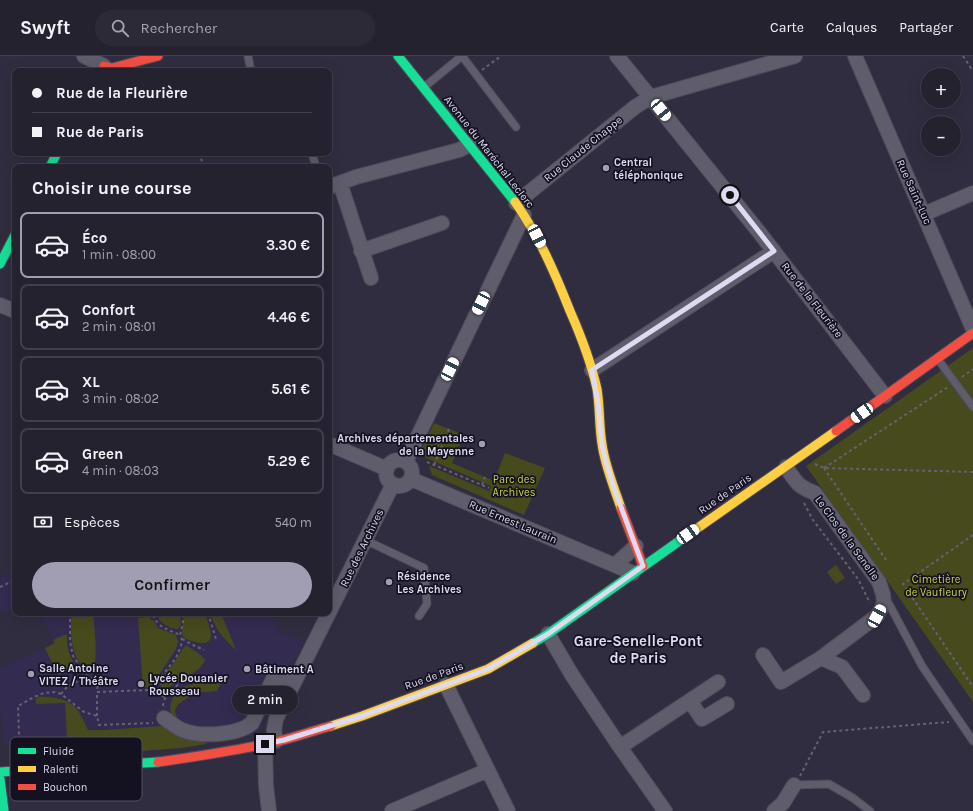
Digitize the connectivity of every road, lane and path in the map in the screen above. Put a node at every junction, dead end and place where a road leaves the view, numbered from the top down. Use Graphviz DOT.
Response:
graph roads {
  1 [pos="84,56"];
  2 [pos="158,56"];
  3 [pos="248,56"];
  4 [pos="398,56"];
  5 [pos="462,56"];
  6 [pos="501,56"];
  7 [pos="617,56"];
  8 [pos="795,56"];
  9 [pos="855,56"];
  10 [pos="963,56"];
  11 [pos="105,64"];
  12 [pos="251,68"];
  13 [pos="973,71"];
  14 [pos="477,75"];
  15 [pos="423,88"];
  16 [pos="651,97"];
  17 [pos="516,127"];
  18 [pos="469,145"];
  19 [pos="334,185"];
  20 [pos="973,193"];
  21 [pos="520,209"];
  22 [pos="924,214"];
  23 [pos="442,223"];
  24 [pos="12,240"];
  25 [pos="361,251"];
  26 [pos="774,251"];
  27 [pos="1,260"];
  28 [pos="370,278"];
  29 [pos="0,305"];
  30 [pos="12,310"];
  31 [pos="973,329"];
  32 [pos="973,333"];
  33 [pos="937,358"];
  34 [pos="973,369"];
  35 [pos="592,370"];
  36 [pos="955,382"];
  37 [pos="885,396"];
  38 [pos="973,407"];
  39 [pos="449,429"];
  40 [pos="332,445"];
  41 [pos="406,461"];
  42 [pos="427,462"];
  43 [pos="434,465"];
  44 [pos="786,467"];
  45 [pos="824,468"];
  46 [pos="387,469"];
  47 [pos="973,472"];
  48 [pos="485,477"];
  49 [pos="411,479"];
  50 [pos="393,484"];
  51 [pos="482,485"];
  52 [pos="489,488"];
  53 [pos="801,488"];
  54 [pos="973,535"];
  55 [pos="365,540"];
  56 [pos="636,546"];
  57 [pos="886,560"];
  58 [pos="615,565"];
  59 [pos="638,569"];
  60 [pos="12,581"];
  61 [pos="0,587"];
  62 [pos="884,601"];
  63 [pos="332,607"];
  64 [pos="70,616"];
  65 [pos="154,616"];
  66 [pos="183,616"];
  67 [pos="209,616"];
  68 [pos="327,616"];
  69 [pos="419,616"];
  70 [pos="877,616"];
  71 [pos="548,634"];
  72 [pos="180,635"];
  73 [pos="181,638"];
  74 [pos="216,639"];
  75 [pos="204,650"];
  76 [pos="763,655"];
  77 [pos="821,658"];
  78 [pos="212,675"];
  79 [pos="88,677"];
  80 [pos="284,679"];
  81 [pos="718,682"];
  82 [pos="446,685"];
  83 [pos="973,688"];
  84 [pos="97,692"];
  85 [pos="153,692"];
  86 [pos="61,694"];
  87 [pos="863,695"];
  88 [pos="165,697"];
  89 [pos="690,701"];
  90 [pos="727,704"];
  91 [pos="97,716"];
  92 [pos="164,718"];
  93 [pos="959,721"];
  94 [pos="18,737"];
  95 [pos="973,741"];
  96 [pos="270,743"];
  97 [pos="620,747"];
  98 [pos="142,763"];
  99 [pos="488,770"];
  100 [pos="10,771"];
  101 [pos="0,772"];
  102 [pos="0,779"];
  103 [pos="794,785"];
  104 [pos="4,811"];
  105 [pos="269,811"];
  106 [pos="392,811"];
  107 [pos="508,811"];
  108 [pos="665,811"];
  109 [pos="774,811"];
  110 [pos="870,811"];
  1 -- 11 [label="street"];
  2 -- 11 [label="main road"];
  3 -- 12 [label="lane"];
  4 -- 15 [label="main road, Avenue du Maréchal Leclerc"];
  5 -- 14 [label="lane"];
  5 -- 15 [label="lane"];
  6 -- 14 [label="path"];
  7 -- 16 [label="street, Rue de la Fleurière"];
  8 -- 16 [label="street, Rue Claude Chappe"];
  9 -- 22 [label="street, Rue Saint-Luc"];
  10 -- 13 [label="path"];
  14 -- 17 [label="lane"];
  15 -- 18 [label="main road, Avenue du Maréchal Leclerc"];
  16 -- 21 [label="street, Rue Claude Chappe"];
  16 -- 26 [label="street, Rue de la Fleurière"];
  18 -- 19 [label="street"];
  18 -- 21 [label="main road, Avenue du Maréchal Leclerc"];
  19 -- 25 [label="street"];
  20 -- 22 [label="street"];
  21 -- 35 [label="main road, Avenue du Maréchal Leclerc"];
  21 -- 41 [label="street"];
  22 -- 31 [label="street, Rue Saint-Luc"];
  23 -- 25 [label="street"];
  24 -- 27 [label="main road"];
  25 -- 28 [label="street"];
  26 -- 35 [label="street"];
  26 -- 37 [label="street, Rue de la Fleurière"];
  29 -- 30 [label="street"];
  32 -- 33 [label="main road, Rue de Paris"];
  33 -- 36 [label="lane"];
  33 -- 37 [label="main road, Rue de Paris"];
  34 -- 36 [label="path"];
  35 -- 56 [label="main road, Avenue du Maréchal Leclerc"];
  36 -- 38 [label="lane"];
  36 -- 45 [label="path"];
  37 -- 44 [label="main road, Rue de Paris"];
  39 -- 43 [label="path"];
  40 -- 46 [label="street"];
  41 -- 46 [label="street"];
  41 -- 49 [label="street"];
  42 -- 43 [label="path"];
  43 -- 51 [label="path"];
  44 -- 53 [label="street, Le Clos de la Senelle"];
  44 -- 59 [label="main road, Rue de Paris"];
  45 -- 47 [label="path"];
  45 -- 57 [label="path"];
  46 -- 50 [label="street"];
  48 -- 51 [label="path"];
  49 -- 50 [label="street"];
  49 -- 58 [label="street, Rue Ernest Laurain"];
  50 -- 55 [label="street, Rue des Archives"];
  51 -- 52 [label="path"];
  53 -- 62 [label="street, Le Clos de la Senelle"];
  53 -- 70 [label="path"];
  54 -- 83 [label="path"];
  55 -- 63 [label="street, Rue des Archives"];
  55 -- 69 [label="lane"];
  56 -- 58 [label="street"];
  56 -- 59 [label="main road, Avenue du Maréchal Leclerc"];
  58 -- 59 [label="street, Rue Ernest Laurain"];
  59 -- 71 [label="main road, Rue de Paris"];
  60 -- 61 [label="path"];
  62 -- 70 [label="street"];
  62 -- 93 [label="lane"];
  64 -- 79 [label="path"];
  65 -- 72 [label="path"];
  66 -- 72 [label="path"];
  67 -- 74 [label="path"];
  68 -- 96 [label="street, Rue des Archives"];
  70 -- 77 [label="street"];
  71 -- 82 [label="main road, Rue de Paris"];
  71 -- 97 [label="street"];
  72 -- 73 [label="path"];
  73 -- 75 [label="path"];
  73 -- 85 [label="path"];
  76 -- 77 [label="street"];
  77 -- 87 [label="street"];
  78 -- 88 [label="path"];
  79 -- 84 [label="path"];
  79 -- 86 [label="path"];
  80 -- 92 [label="street"];
  81 -- 89 [label="street"];
  82 -- 96 [label="main road, Rue de Paris"];
  82 -- 99 [label="street"];
  84 -- 85 [label="path"];
  84 -- 91 [label="path"];
  85 -- 88 [label="path"];
  86 -- 91 [label="path"];
  86 -- 94 [label="path"];
  88 -- 92 [label="path"];
  89 -- 90 [label="street"];
  89 -- 97 [label="street"];
  91 -- 92 [label="path"];
  93 -- 95 [label="lane"];
  93 -- 103 [label="path"];
  96 -- 98 [label="main road, Rue de Paris"];
  96 -- 105 [label="street, Rue des Archives"];
  97 -- 108 [label="street"];
  99 -- 106 [label="street"];
  99 -- 107 [label="street"];
  100 -- 101 [label="main road, Rue de Paris"];
  102 -- 104 [label="main road"];
  103 -- 109 [label="street"];
  103 -- 110 [label="lane"];
}
